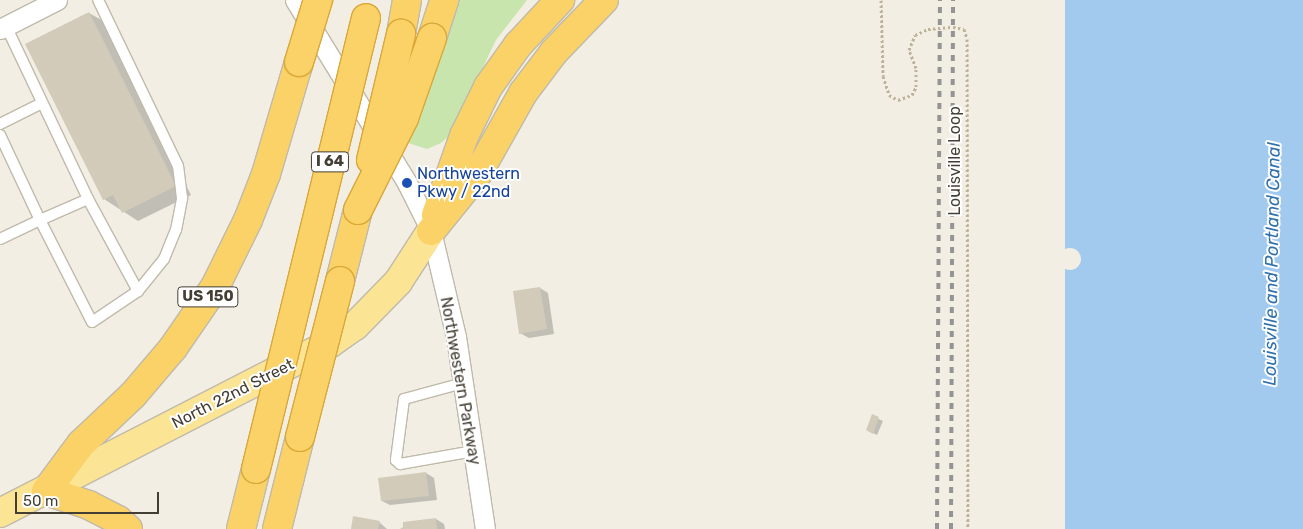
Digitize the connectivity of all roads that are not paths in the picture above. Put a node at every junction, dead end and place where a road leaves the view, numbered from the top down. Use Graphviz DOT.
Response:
graph roads {
  1 [pos="57,0"];
  2 [pos="98,0"];
  3 [pos="295,0"];
  4 [pos="318,0"];
  5 [pos="407,0"];
  6 [pos="444,0"];
  7 [pos="560,0"];
  8 [pos="604,0"];
  9 [pos="368,9"];
  10 [pos="3,28"];
  11 [pos="42,102"];
  12 [pos="0,124"];
  13 [pos="0,135"];
  14 [pos="88,198"];
  15 [pos="358,210"];
  16 [pos="40,220"];
  17 [pos="431,231"];
  18 [pos="0,239"];
  19 [pos="138,291"];
  20 [pos="463,383"];
  21 [pos="474,451"];
  22 [pos="46,490"];
  23 [pos="0,513"];
  24 [pos="128,529"];
  25 [pos="241,529"];
  26 [pos="277,529"];
  27 [pos="485,529"];
  1 -- 10 [label="street"];
  2 -- 19 [label="lane"];
  3 -- 17 [label="street, Northwestern Parkway"];
  4 -- 22 [label="highway, US 150, bridge"];
  5 -- 15 [label="highway, I 64, bridge"];
  6 -- 15 [label="highway, bridge"];
  7 -- 17 [label="highway"];
  8 -- 17 [label="highway, US 150"];
  9 -- 25 [label="highway, I 64, bridge"];
  10 -- 11 [label="lane"];
  11 -- 12 [label="lane"];
  11 -- 14 [label="lane"];
  13 -- 16 [label="lane"];
  14 -- 16 [label="lane"];
  14 -- 19 [label="lane"];
  15 -- 26 [label="highway, I 64, bridge"];
  16 -- 18 [label="lane"];
  16 -- 19 [label="lane"];
  17 -- 20 [label="street, Northwestern Parkway"];
  17 -- 22 [label="main road, North 22nd Street / US 150"];
  20 -- 21 [label="street, Northwestern Parkway"];
  20 -- 21 [label="lane"];
  21 -- 27 [label="street, Northwestern Parkway"];
  22 -- 23 [label="main road, North 22nd Street / US 150"];
  22 -- 24 [label="highway"];
}
